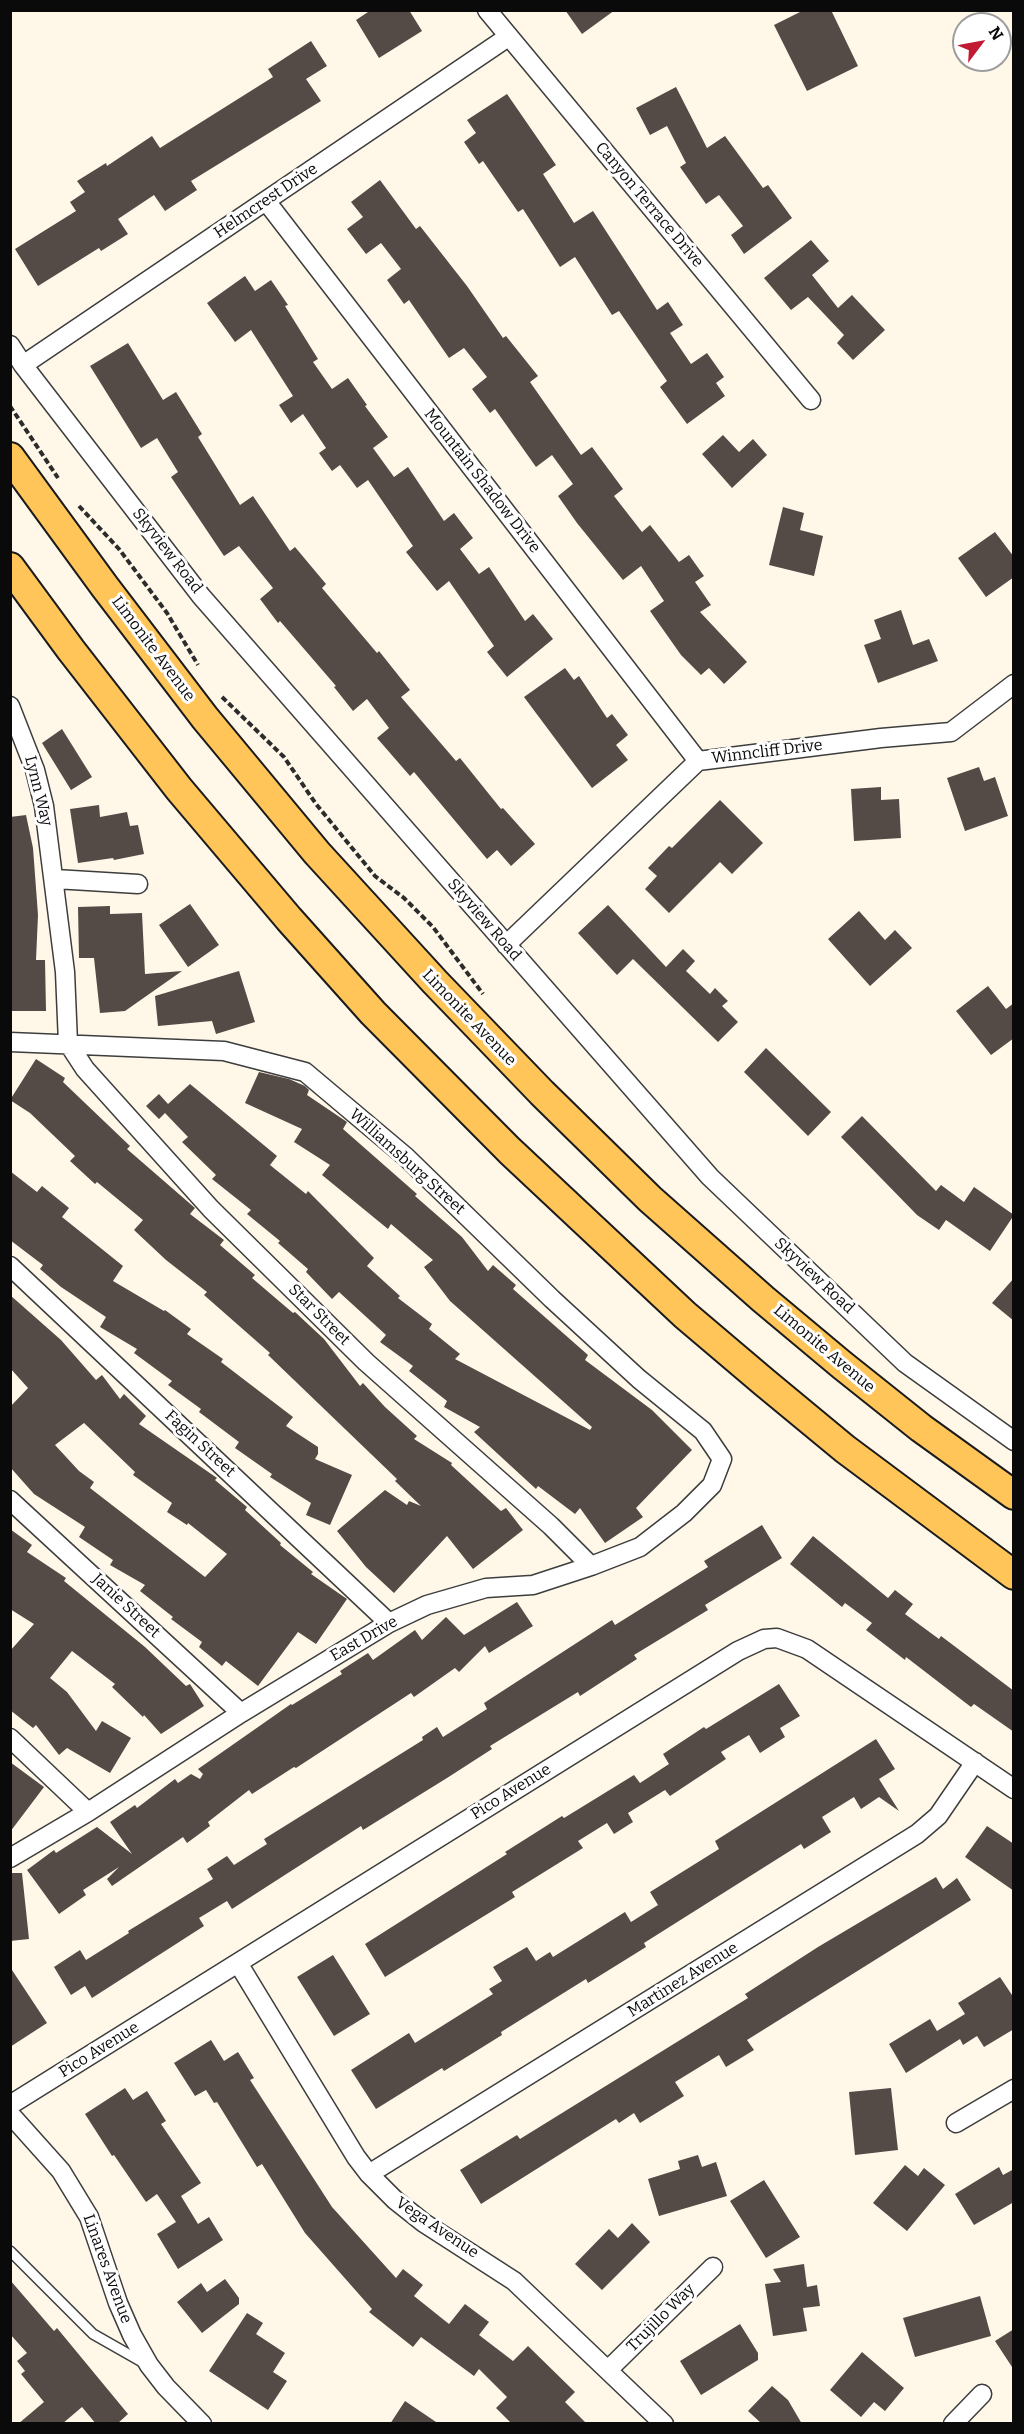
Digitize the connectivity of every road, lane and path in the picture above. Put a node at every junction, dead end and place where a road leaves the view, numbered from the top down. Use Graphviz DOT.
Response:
graph roads {
  1 [pos="487,10"];
  2 [pos="508,37"];
  3 [pos="266,201"];
  4 [pos="10,345"];
  5 [pos="23,365"];
  6 [pos="811,400"];
  7 [pos="10,406"];
  8 [pos="10,457"];
  9 [pos="62,484"];
  10 [pos="75,501"];
  11 [pos="10,567"];
  12 [pos="200,668"];
  13 [pos="1014,684"];
  14 [pos="217,692"];
  15 [pos="10,706"];
  16 [pos="698,761"];
  17 [pos="55,879"];
  18 [pos="138,884"];
  19 [pos="506,945"];
  20 [pos="488,1001"];
  21 [pos="10,1042"];
  22 [pos="68,1043"];
  23 [pos="10,1266"];
  24 [pos="1014,1441"];
  25 [pos="722,1459"];
  26 [pos="1014,1495"];
  27 [pos="10,1500"];
  28 [pos="591,1566"];
  29 [pos="1014,1575"];
  30 [pos="389,1623"];
  31 [pos="241,1713"];
  32 [pos="10,1738"];
  33 [pos="975,1762"];
  34 [pos="1014,1789"];
  35 [pos="88,1812"];
  36 [pos="10,1858"];
  37 [pos="238,1963"];
  38 [pos="1014,2089"];
  39 [pos="10,2105"];
  40 [pos="10,2114"];
  41 [pos="956,2122"];
  42 [pos="369,2174"];
  43 [pos="10,2251"];
  44 [pos="713,2267"];
  45 [pos="149,2365"];
  46 [pos="609,2369"];
  47 [pos="982,2394"];
  48 [pos="202,2424"];
  49 [pos="664,2424"];
  50 [pos="953,2424"];
  1 -- 2 [label="street, Canyon Terrace Drive"];
  2 -- 3 [label="street, Helmcrest Drive"];
  2 -- 6 [label="street, Canyon Terrace Drive"];
  3 -- 5 [label="street, Helmcrest Drive"];
  3 -- 16 [label="street, Mountain Shadow Drive"];
  4 -- 5 [label="street, Skyview Road"];
  5 -- 19 [label="street, Skyview Road"];
  7 -- 9 [label="path"];
  8 -- 26 [label="main road, Limonite Avenue"];
  10 -- 12 [label="path"];
  11 -- 29 [label="main road"];
  13 -- 16 [label="street, Winncliff Drive"];
  14 -- 20 [label="path"];
  15 -- 17 [label="street, Lynn Way"];
  16 -- 19 [label="street, Winncliff Drive"];
  17 -- 18 [label="street"];
  17 -- 22 [label="street, Lynn Way"];
  19 -- 24 [label="street, Skyview Road"];
  21 -- 22 [label="street, Williamsburg Street"];
  22 -- 25 [label="street, Williamsburg Street"];
  22 -- 28 [label="street, Star Street"];
  23 -- 30 [label="street, Fagin Street"];
  25 -- 28 [label="street, East Drive"];
  27 -- 31 [label="street, Janie Street"];
  28 -- 30 [label="street, East Drive"];
  30 -- 31 [label="street, East Drive"];
  31 -- 35 [label="street, East Drive"];
  32 -- 35 [label="street"];
  33 -- 34 [label="street, Pico Avenue"];
  33 -- 37 [label="street, Pico Avenue"];
  33 -- 42 [label="street, Martinez Avenue"];
  35 -- 36 [label="street, East Drive"];
  37 -- 39 [label="street, Pico Avenue"];
  37 -- 42 [label="street, Vega Avenue"];
  38 -- 41 [label="street"];
  40 -- 45 [label="street, Linares Avenue"];
  42 -- 46 [label="street, Vega Avenue"];
  43 -- 45 [label="lane"];
  44 -- 46 [label="street, Trujillo Way"];
  45 -- 48 [label="street, Linares Avenue"];
  46 -- 49 [label="street, Vega Avenue"];
  47 -- 50 [label="street"];
}
